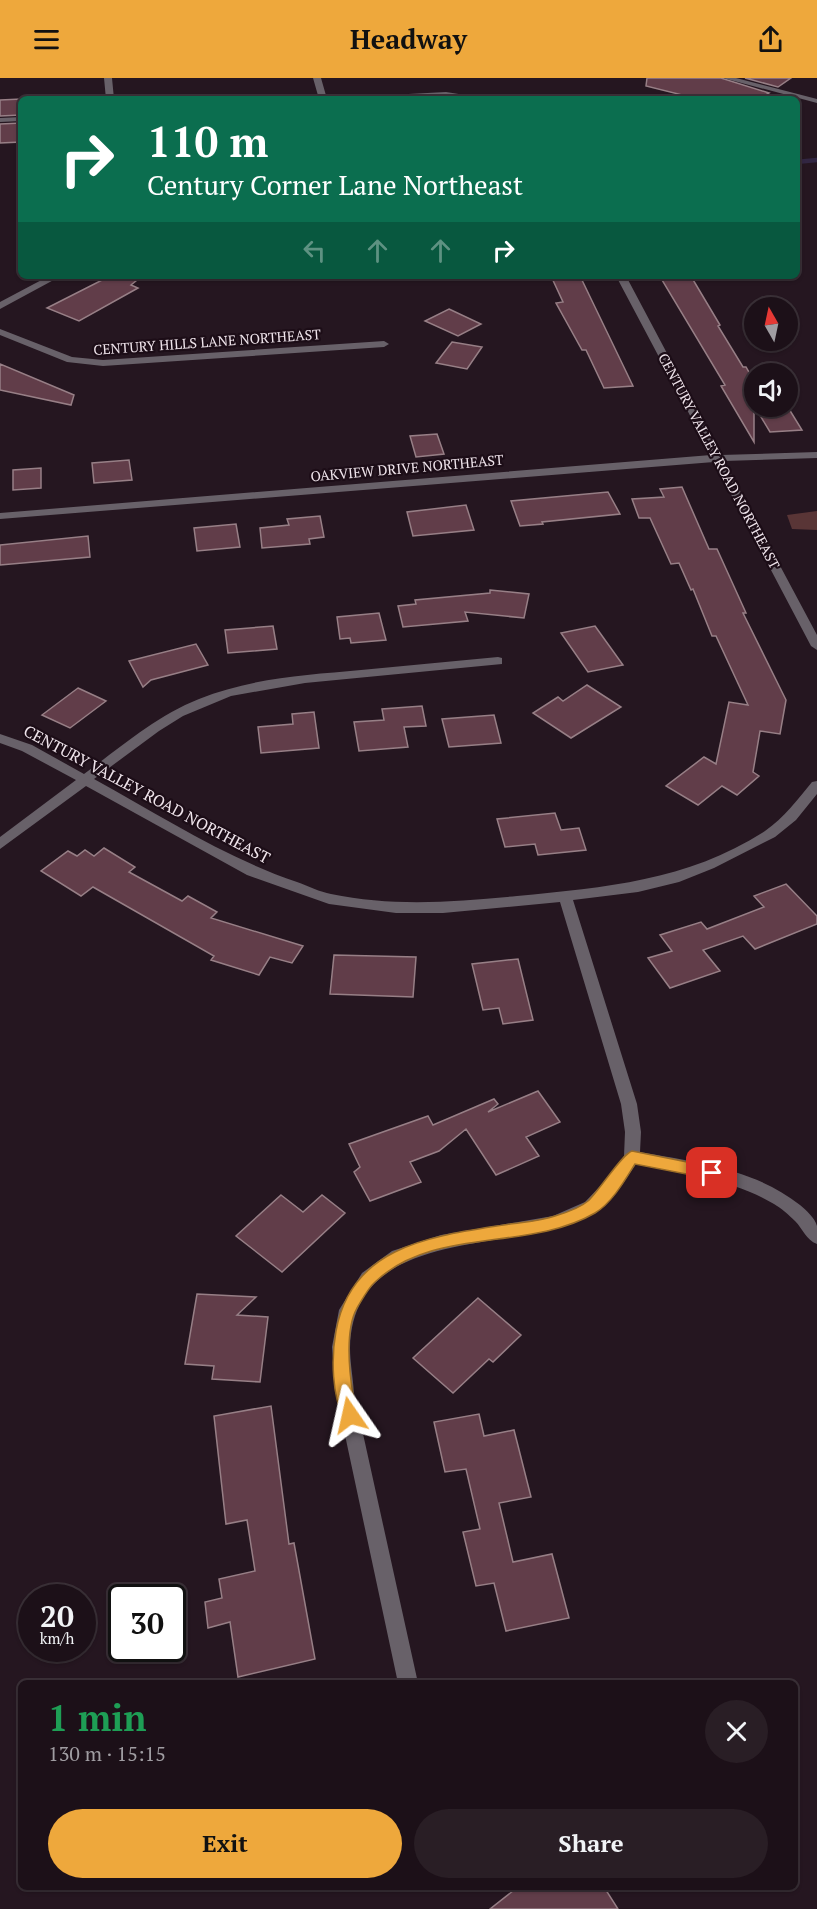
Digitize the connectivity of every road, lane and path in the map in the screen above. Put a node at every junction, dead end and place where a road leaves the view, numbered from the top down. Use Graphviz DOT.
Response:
graph roads {
  1 [pos="108,78"];
  2 [pos="317,78"];
  3 [pos="728,78"];
  4 [pos="110,96"];
  5 [pos="322,96"];
  6 [pos="402,96"];
  7 [pos="456,96"];
  8 [pos="798,96"];
  9 [pos="800,97"];
  10 [pos="817,101"];
  11 [pos="18,119"];
  12 [pos="0,120"];
  13 [pos="50,279"];
  14 [pos="623,279"];
  15 [pos="0,306"];
  16 [pos="0,332"];
  17 [pos="384,344"];
  18 [pos="817,455"];
  19 [pos="719,458"];
  20 [pos="0,516"];
  21 [pos="817,646"];
  22 [pos="498,661"];
  23 [pos="0,738"];
  24 [pos="85,780"];
  25 [pos="816,788"];
  26 [pos="0,844"];
  27 [pos="565,896"];
  28 [pos="632,1157"];
  29 [pos="817,1237"];
  30 [pos="407,1680"];
  1 -- 4 [label="street"];
  2 -- 5 [label="street"];
  3 -- 8 [label="street"];
  6 -- 7 [label="street"];
  9 -- 10 [label="street"];
  11 -- 12 [label="street"];
  13 -- 15 [label="street"];
  14 -- 19 [label="street, CENTURY VALLEY ROAD NORTHEAST"];
  16 -- 17 [label="street, CENTURY HILLS LANE NORTHEAST"];
  18 -- 19 [label="street, OAKVIEW DRIVE NORTHEAST"];
  19 -- 20 [label="street, OAKVIEW DRIVE NORTHEAST"];
  19 -- 21 [label="street, CENTURY VALLEY ROAD NORTHEAST"];
  22 -- 24 [label="street"];
  23 -- 24 [label="street, CENTURY VALLEY ROAD NORTHEAST"];
  24 -- 26 [label="street"];
  24 -- 27 [label="street, CENTURY VALLEY ROAD NORTHEAST"];
  25 -- 27 [label="street, CENTURY VALLEY ROAD NORTHEAST"];
  27 -- 28 [label="street"];
  28 -- 29 [label="street"];
  28 -- 30 [label="street"];
}
